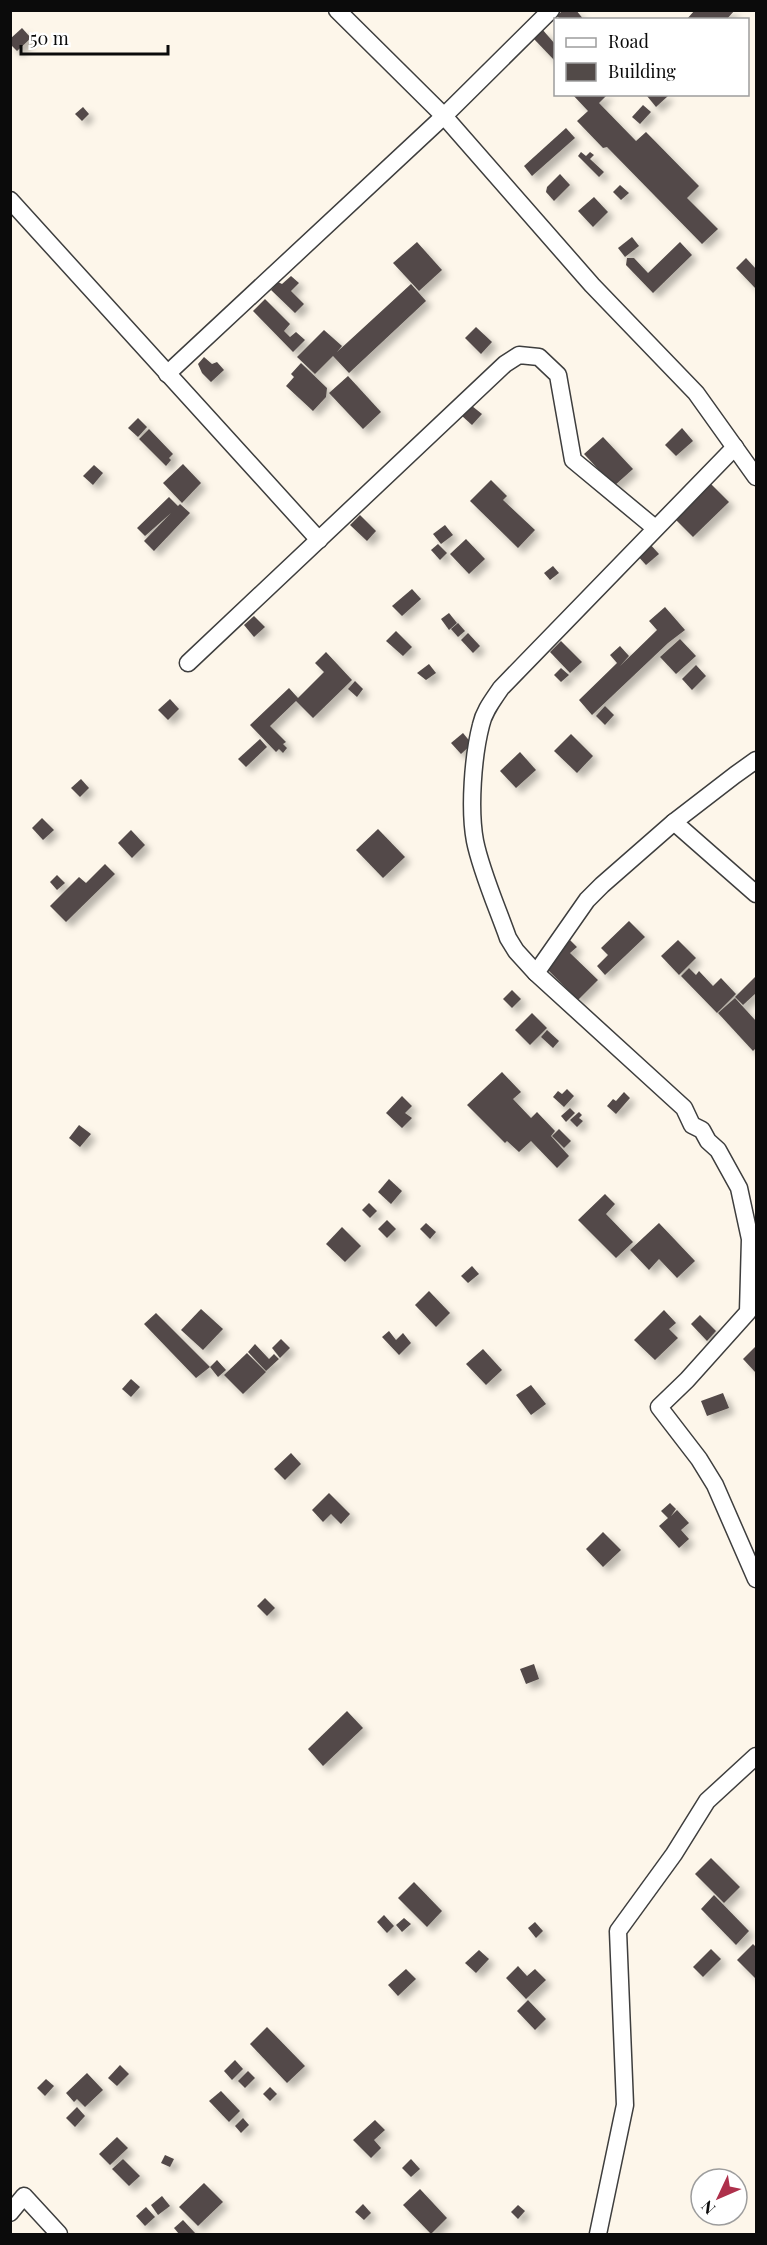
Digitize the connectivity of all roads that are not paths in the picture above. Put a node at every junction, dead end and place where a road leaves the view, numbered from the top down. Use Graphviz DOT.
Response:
graph roads {
  1 [pos="337,10"];
  2 [pos="551,10"];
  3 [pos="444,116"];
  4 [pos="10,201"];
  5 [pos="167,374"];
  6 [pos="735,447"];
  7 [pos="756,477"];
  8 [pos="655,528"];
  9 [pos="319,540"];
  10 [pos="188,663"];
  11 [pos="756,760"];
  12 [pos="674,822"];
  13 [pos="756,894"];
  14 [pos="536,973"];
  15 [pos="756,1579"];
  16 [pos="756,1756"];
  17 [pos="10,2213"];
  18 [pos="59,2235"];
  19 [pos="598,2235"];
  1 -- 3 [label="street"];
  2 -- 3 [label="street"];
  3 -- 5 [label="street"];
  3 -- 6 [label="street"];
  4 -- 5 [label="street"];
  5 -- 9 [label="street"];
  6 -- 7 [label="street"];
  6 -- 8 [label="street"];
  8 -- 9 [label="street"];
  8 -- 14 [label="street"];
  9 -- 10 [label="street"];
  11 -- 12 [label="street"];
  12 -- 13 [label="street"];
  12 -- 14 [label="street"];
  14 -- 15 [label="street"];
  16 -- 19 [label="street"];
  17 -- 18 [label="street"];
}
